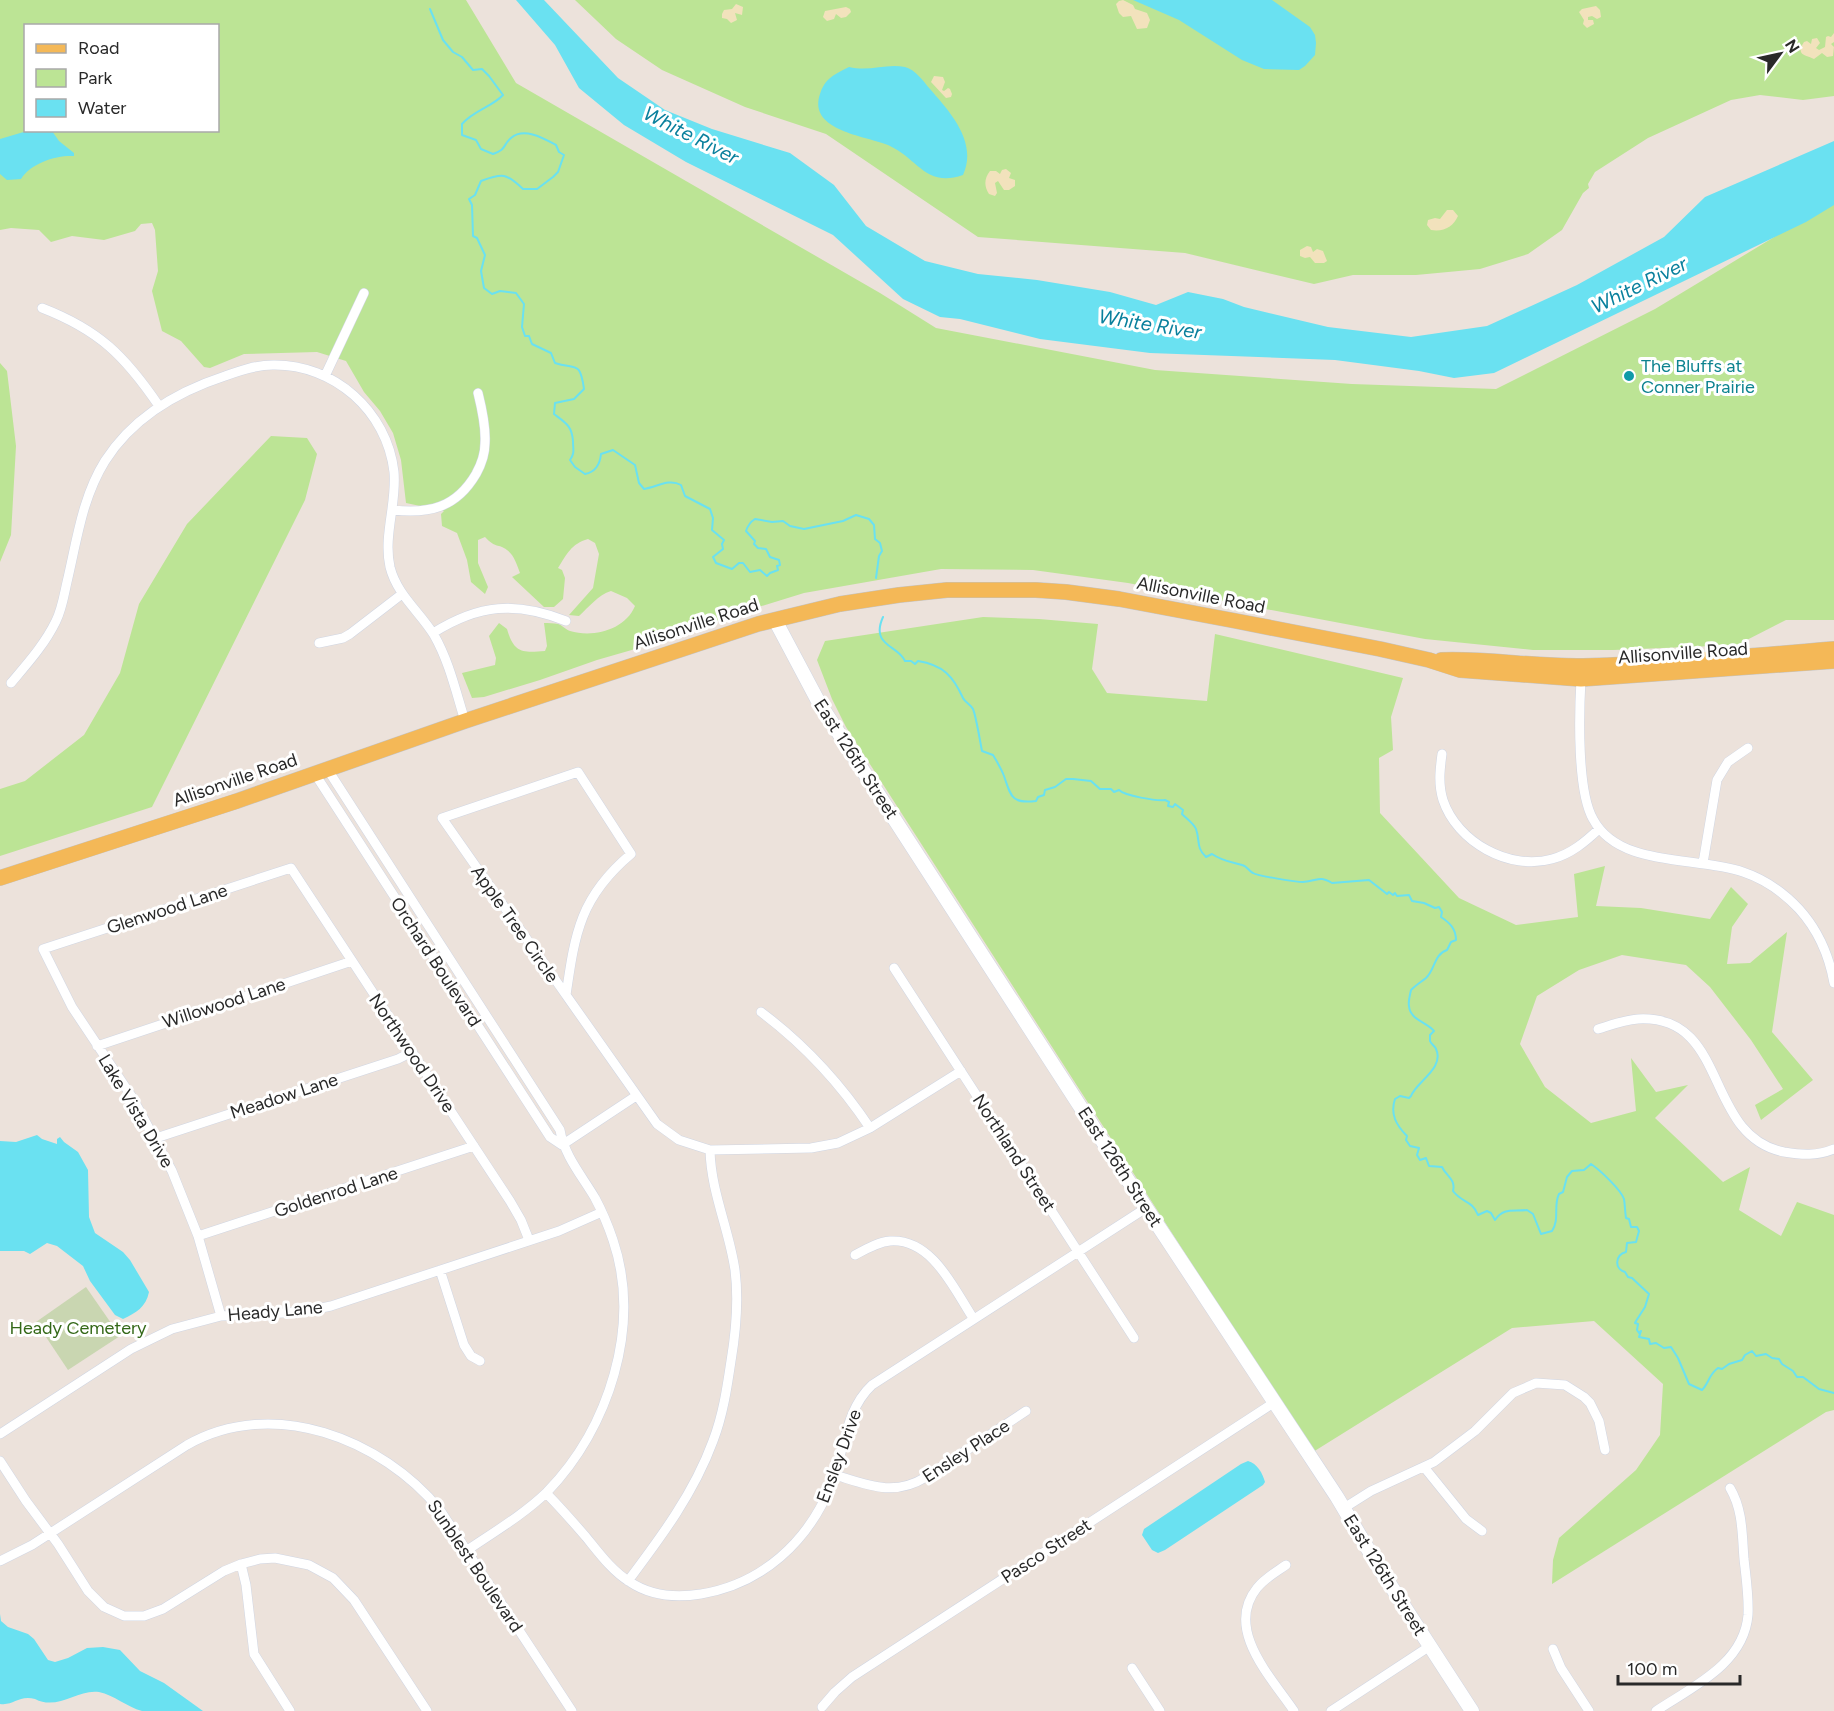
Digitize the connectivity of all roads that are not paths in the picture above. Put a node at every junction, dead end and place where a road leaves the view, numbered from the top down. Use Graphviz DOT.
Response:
graph roads {
  1 [pos="364,293"];
  2 [pos="42,308"];
  3 [pos="325,376"];
  4 [pos="478,393"];
  5 [pos="159,406"];
  6 [pos="393,510"];
  7 [pos="402,594"];
  8 [pos="775,620"];
  9 [pos="566,621"];
  10 [pos="433,633"];
  11 [pos="320,643"];
  12 [pos="1834,649"];
  13 [pos="1429,660"];
  14 [pos="1834,661"];
  15 [pos="1581,679"];
  16 [pos="11,683"];
  17 [pos="465,720"];
  18 [pos="1748,748"];
  19 [pos="1442,754"];
  20 [pos="321,772"];
  21 [pos="1599,829"];
  22 [pos="1703,863"];
  23 [pos="291,868"];
  24 [pos="0,878"];
  25 [pos="43,949"];
  26 [pos="351,961"];
  27 [pos="894,968"];
  28 [pos="1834,983"];
  29 [pos="566,995"];
  30 [pos="761,1012"];
  31 [pos="1598,1029"];
  32 [pos="97,1046"];
  33 [pos="412,1052"];
  34 [pos="961,1071"];
  35 [pos="636,1096"];
  36 [pos="870,1128"];
  37 [pos="156,1138"];
  38 [pos="562,1145"];
  39 [pos="474,1146"];
  40 [pos="1834,1149"];
  41 [pos="710,1150"];
  42 [pos="1146,1208"];
  43 [pos="602,1212"];
  44 [pos="198,1236"];
  45 [pos="529,1240"];
  46 [pos="1078,1250"];
  47 [pos="855,1255"];
  48 [pos="440,1270"];
  49 [pos="221,1316"];
  50 [pos="973,1318"];
  51 [pos="1134,1338"];
  52 [pos="480,1361"];
  53 [pos="1275,1402"];
  54 [pos="1026,1411"];
  55 [pos="0,1434"];
  56 [pos="1605,1450"];
  57 [pos="0,1461"];
  58 [pos="1424,1467"];
  59 [pos="835,1475"];
  60 [pos="1731,1488"];
  61 [pos="546,1493"];
  62 [pos="1344,1508"];
  63 [pos="1482,1531"];
  64 [pos="51,1533"];
  65 [pos="466,1551"];
  66 [pos="0,1561"];
  67 [pos="241,1564"];
  68 [pos="1287,1565"];
  69 [pos="628,1581"];
  70 [pos="1430,1646"];
  71 [pos="1553,1649"];
  72 [pos="1132,1668"];
  73 [pos="822,1707"];
  74 [pos="290,1711"];
  75 [pos="427,1711"];
  76 [pos="572,1711"];
  77 [pos="1160,1711"];
  78 [pos="1294,1711"];
  79 [pos="1332,1711"];
  80 [pos="1472,1711"];
  81 [pos="1589,1711"];
  82 [pos="1656,1711"];
  1 -- 3 [label="street"];
  2 -- 5 [label="street"];
  3 -- 5 [label="street"];
  3 -- 6 [label="street"];
  4 -- 6 [label="street"];
  5 -- 16 [label="street"];
  6 -- 7 [label="street"];
  7 -- 10 [label="street"];
  7 -- 11 [label="street"];
  8 -- 13 [label="main road, Allisonville Road"];
  8 -- 17 [label="main road, Allisonville Road"];
  8 -- 42 [label="main road, East 126th Street"];
  9 -- 10 [label="street"];
  10 -- 17 [label="street"];
  12 -- 13 [label="main road, Allisonville Road"];
  13 -- 15 [label="main road, Allisonville Road"];
  14 -- 15 [label="main road, Allisonville Road"];
  15 -- 21 [label="street"];
  17 -- 20 [label="main road, Allisonville Road"];
  18 -- 22 [label="street"];
  19 -- 21 [label="street"];
  20 -- 24 [label="main road, Allisonville Road"];
  20 -- 38 [label="street, Orchard Boulevard"];
  20 -- 38 [label="street, Orchard Boulevard"];
  21 -- 22 [label="street"];
  22 -- 28 [label="street"];
  23 -- 25 [label="street, Glenwood Lane"];
  23 -- 26 [label="street, Northwood Drive"];
  25 -- 32 [label="street, Lake Vista Drive"];
  26 -- 32 [label="street, Willowood Lane"];
  26 -- 33 [label="street, Northwood Drive"];
  27 -- 34 [label="street, Northland Street"];
  29 -- 29 [label="street, Apple Tree Circle"];
  29 -- 35 [label="street"];
  30 -- 36 [label="street"];
  31 -- 40 [label="street"];
  32 -- 37 [label="street, Lake Vista Drive"];
  33 -- 37 [label="street, Meadow Lane"];
  33 -- 39 [label="street, Northwood Drive"];
  34 -- 36 [label="street"];
  34 -- 46 [label="street, Northland Street"];
  35 -- 38 [label="street"];
  35 -- 41 [label="street"];
  36 -- 41 [label="street"];
  37 -- 44 [label="street, Lake Vista Drive"];
  38 -- 43 [label="street, Orchard Boulevard"];
  39 -- 44 [label="street, Goldenrod Lane"];
  39 -- 45 [label="street, Northwood Drive"];
  41 -- 69 [label="street"];
  42 -- 46 [label="street, Ensley Drive"];
  42 -- 53 [label="main road, East 126th Street"];
  43 -- 45 [label="street, Heady Lane"];
  43 -- 61 [label="street, Orchard Boulevard"];
  44 -- 49 [label="street, Lake Vista Drive"];
  45 -- 48 [label="street, Heady Lane"];
  46 -- 50 [label="street, Ensley Drive"];
  46 -- 51 [label="street, Northland Street"];
  47 -- 50 [label="street"];
  48 -- 49 [label="street, Heady Lane"];
  48 -- 52 [label="street"];
  49 -- 55 [label="street, Heady Lane"];
  50 -- 59 [label="street, Ensley Drive"];
  53 -- 62 [label="main road, East 126th Street"];
  53 -- 73 [label="street, Pasco Street"];
  54 -- 59 [label="street, Ensley Place"];
  56 -- 58 [label="street"];
  57 -- 64 [label="street"];
  58 -- 62 [label="street"];
  58 -- 63 [label="street"];
  59 -- 69 [label="street, Ensley Drive"];
  60 -- 82 [label="street"];
  61 -- 65 [label="street, Orchard Boulevard"];
  61 -- 69 [label="street, Ensley Drive"];
  62 -- 70 [label="main road, East 126th Street"];
  64 -- 65 [label="street, Sunblest Boulevard"];
  64 -- 66 [label="street, Sunblest Boulevard"];
  64 -- 67 [label="street"];
  65 -- 76 [label="street, Sunblest Boulevard"];
  67 -- 74 [label="street"];
  67 -- 75 [label="street"];
  68 -- 78 [label="street"];
  70 -- 79 [label="street"];
  70 -- 80 [label="main road, East 126th Street"];
  71 -- 81 [label="street"];
  72 -- 77 [label="street"];
}
